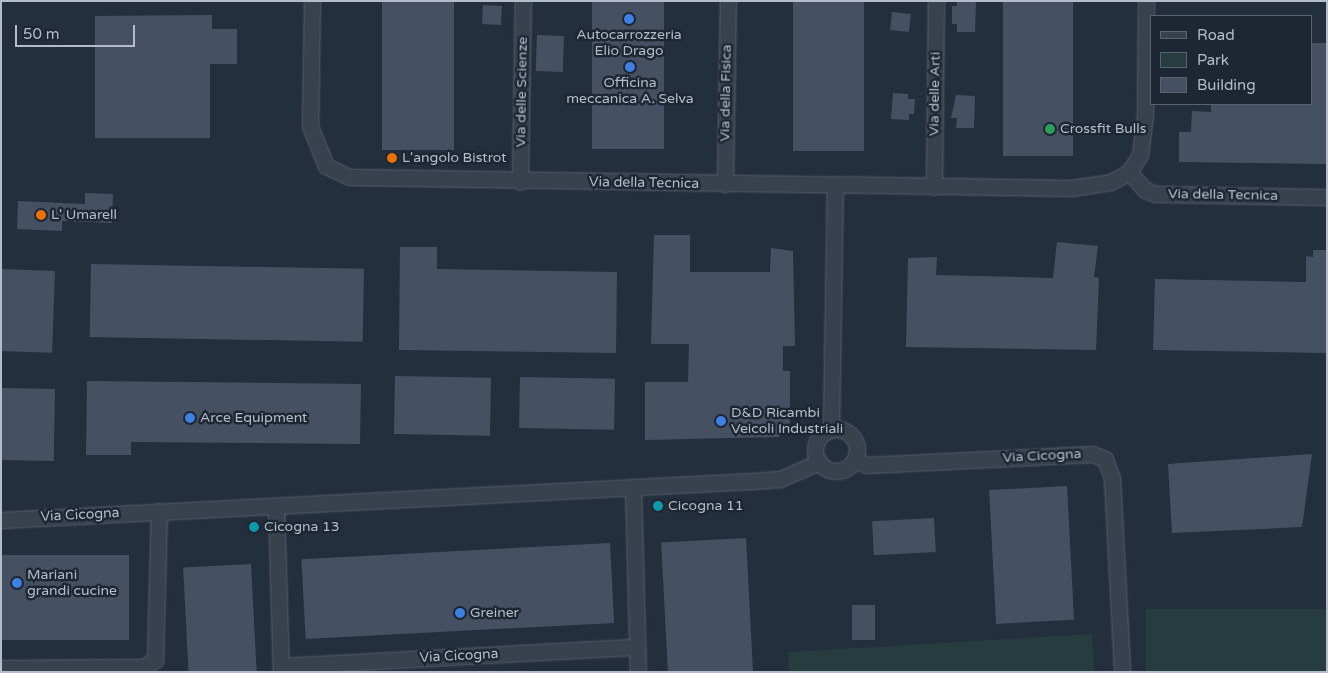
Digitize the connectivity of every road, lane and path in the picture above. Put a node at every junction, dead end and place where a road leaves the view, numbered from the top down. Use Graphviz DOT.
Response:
graph roads {
  1 [pos="312,1"];
  2 [pos="523,1"];
  3 [pos="728,1"];
  4 [pos="936,1"];
  5 [pos="1146,1"];
  6 [pos="1128,172"];
  7 [pos="520,182"];
  8 [pos="725,184"];
  9 [pos="835,186"];
  10 [pos="934,187"];
  11 [pos="1327,196"];
  12 [pos="831,430"];
  13 [pos="854,460"];
  14 [pos="819,462"];
  15 [pos="632,487"];
  16 [pos="276,506"];
  17 [pos="159,511"];
  18 [pos="1,520"];
  19 [pos="637,647"];
  20 [pos="1,668"];
  21 [pos="281,669"];
  22 [pos="638,672"];
  23 [pos="1122,672"];
  1 -- 7 [label="street, Via della Tecnica"];
  2 -- 7 [label="street, Via delle Scienze"];
  3 -- 8 [label="street, Via della Fisica"];
  4 -- 10 [label="street, Via delle Arti"];
  5 -- 6 [label="street"];
  6 -- 10 [label="street, Via della Tecnica"];
  6 -- 11 [label="street, Via della Tecnica"];
  7 -- 8 [label="street, Via della Tecnica"];
  8 -- 9 [label="street, Via della Tecnica"];
  9 -- 10 [label="street, Via della Tecnica"];
  9 -- 12 [label="street"];
  12 -- 13 [label="street"];
  12 -- 14 [label="street"];
  13 -- 14 [label="street"];
  13 -- 23 [label="street, Via Cicogna"];
  14 -- 15 [label="street, Via Cicogna"];
  15 -- 16 [label="street, Via Cicogna"];
  15 -- 19 [label="street"];
  16 -- 17 [label="street, Via Cicogna"];
  16 -- 21 [label="street, Via Cicogna"];
  17 -- 18 [label="street, Via Cicogna"];
  17 -- 20 [label="street"];
  19 -- 21 [label="street, Via Cicogna"];
  19 -- 22 [label="street"];
}
